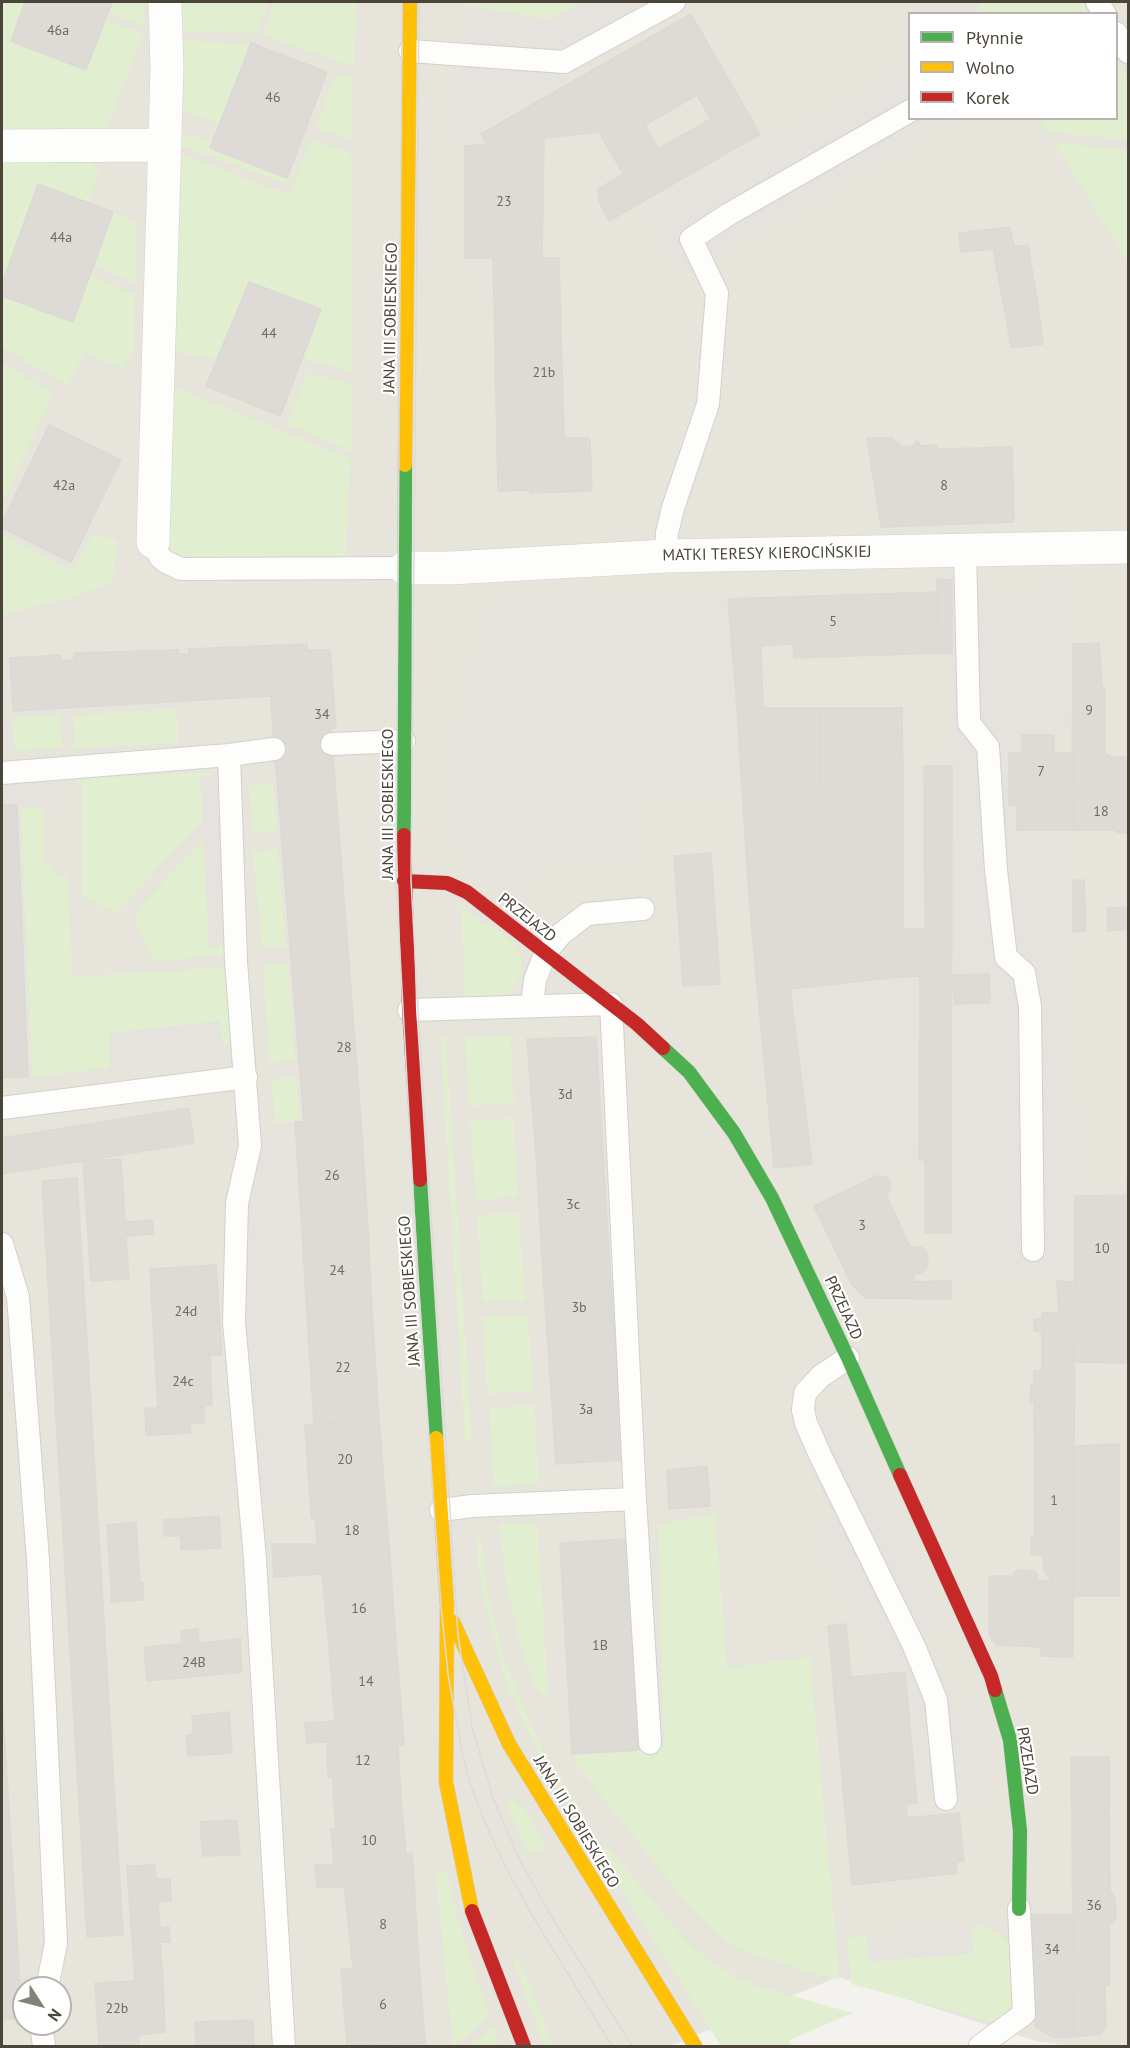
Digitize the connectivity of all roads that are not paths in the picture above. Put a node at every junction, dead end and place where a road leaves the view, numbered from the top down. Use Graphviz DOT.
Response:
graph roads {
  1 [pos="165,2"];
  2 [pos="410,2"];
  3 [pos="674,2"];
  4 [pos="1118,36"];
  5 [pos="410,51"];
  6 [pos="1128,52"];
  7 [pos="908,112"];
  8 [pos="165,145"];
  9 [pos="2,146"];
  10 [pos="153,542"];
  11 [pos="1128,547"];
  12 [pos="965,550"];
  13 [pos="666,556"];
  14 [pos="405,568"];
  15 [pos="404,741"];
  16 [pos="332,744"];
  17 [pos="274,749"];
  18 [pos="229,755"];
  19 [pos="2,773"];
  20 [pos="404,881"];
  21 [pos="643,909"];
  22 [pos="545,954"];
  23 [pos="611,1004"];
  24 [pos="532,1005"];
  25 [pos="409,1010"];
  26 [pos="246,1077"];
  27 [pos="2,1108"];
  28 [pos="2,1244"];
  29 [pos="1033,1250"];
  30 [pos="848,1358"];
  31 [pos="635,1499"];
  32 [pos="441,1510"];
  33 [pos="447,1606"];
  34 [pos="650,1743"];
  35 [pos="946,1799"];
  36 [pos="1019,1909"];
  37 [pos="49,1976"];
  38 [pos="284,2046"];
  39 [pos="524,2046"];
  40 [pos="695,2046"];
  41 [pos="980,2046"];
  1 -- 8 [label="street"];
  2 -- 5 [label="street, JANA III SOBIESKIEGO"];
  3 -- 5 [label="lane"];
  4 -- 6 [label="lane"];
  5 -- 14 [label="street, JANA III SOBIESKIEGO"];
  7 -- 13 [label="lane"];
  8 -- 9 [label="street"];
  8 -- 10 [label="street"];
  10 -- 14 [label="lane"];
  11 -- 12 [label="street, MATKI TERESY KIEROCIŃSKIEJ"];
  12 -- 13 [label="street, MATKI TERESY KIEROCIŃSKIEJ"];
  12 -- 29 [label="lane"];
  13 -- 14 [label="street, MATKI TERESY KIEROCIŃSKIEJ"];
  14 -- 15 [label="street, JANA III SOBIESKIEGO"];
  15 -- 16 [label="lane"];
  15 -- 20 [label="street, JANA III SOBIESKIEGO"];
  17 -- 18 [label="lane"];
  18 -- 19 [label="lane"];
  18 -- 26 [label="lane"];
  20 -- 22 [label="street, PRZEJAZD"];
  20 -- 25 [label="street, JANA III SOBIESKIEGO"];
  21 -- 22 [label="lane"];
  22 -- 23 [label="street, PRZEJAZD"];
  22 -- 24 [label="lane"];
  23 -- 24 [label="lane"];
  23 -- 30 [label="street, PRZEJAZD"];
  23 -- 31 [label="lane"];
  24 -- 25 [label="lane"];
  25 -- 32 [label="street, JANA III SOBIESKIEGO"];
  26 -- 27 [label="lane"];
  26 -- 38 [label="lane"];
  28 -- 37 [label="lane"];
  30 -- 35 [label="lane"];
  30 -- 36 [label="street, PRZEJAZD"];
  31 -- 32 [label="lane"];
  31 -- 34 [label="lane"];
  32 -- 33 [label="street, JANA III SOBIESKIEGO"];
  33 -- 39 [label="street, JANA III SOBIESKIEGO"];
  33 -- 40 [label="street, JANA III SOBIESKIEGO"];
  36 -- 41 [label="lane"];
}
